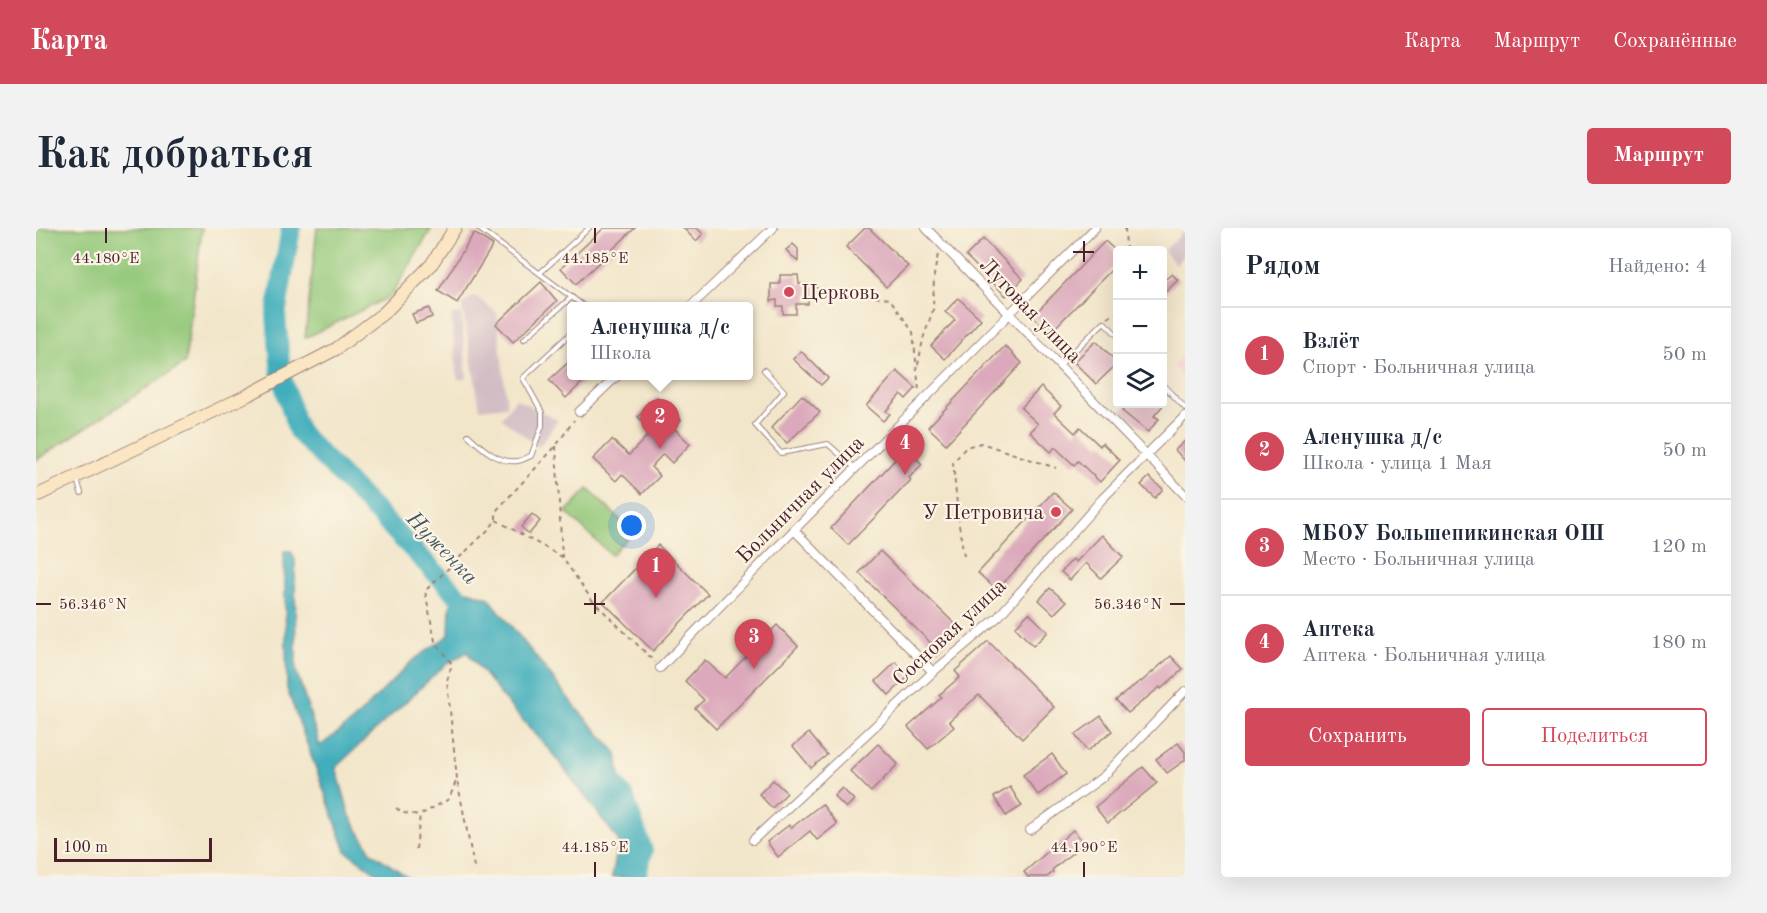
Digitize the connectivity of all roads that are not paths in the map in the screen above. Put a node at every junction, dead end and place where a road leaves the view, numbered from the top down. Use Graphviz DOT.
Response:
graph roads {
  1 [pos="455,228"];
  2 [pos="478,228"];
  3 [pos="589,228"];
  4 [pos="773,228"];
  5 [pos="926,228"];
  6 [pos="1095,228"];
  7 [pos="540,273"];
  8 [pos="572,297"];
  9 [pos="579,302"];
  10 [pos="694,302"];
  11 [pos="1009,314"];
  12 [pos="1113,331"];
  13 [pos="567,337"];
  14 [pos="524,339"];
  15 [pos="1059,366"];
  16 [pos="764,370"];
  17 [pos="612,380"];
  18 [pos="1167,389"];
  19 [pos="1185,408"];
  20 [pos="579,412"];
  21 [pos="1185,416"];
  22 [pos="468,435"];
  23 [pos="1146,456"];
  24 [pos="855,468"];
  25 [pos="75,476"];
  26 [pos="81,493"];
  27 [pos="1185,495"];
  28 [pos="36,496"];
  29 [pos="794,530"];
  30 [pos="660,668"];
  31 [pos="933,672"];
  32 [pos="1185,691"];
  33 [pos="1030,830"];
  34 [pos="753,840"];
  1 -- 25 [label="street"];
  2 -- 7 [label="lane"];
  3 -- 7 [label="lane"];
  4 -- 10 [label="street"];
  5 -- 11 [label="street, Луговая улица"];
  6 -- 11 [label="street, Больничная улица"];
  7 -- 8 [label="lane"];
  8 -- 9 [label="lane"];
  8 -- 14 [label="lane"];
  11 -- 15 [label="street, Луговая улица"];
  11 -- 24 [label="street, Больничная улица"];
  12 -- 15 [label="lane"];
  13 -- 22 [label="lane"];
  15 -- 23 [label="street, Луговая улица"];
  16 -- 24 [label="lane"];
  17 -- 20 [label="street"];
  18 -- 19 [label="lane"];
  21 -- 23 [label="street, Сосновая улица"];
  23 -- 27 [label="street, Луговая улица"];
  23 -- 31 [label="street, Сосновая улица"];
  24 -- 29 [label="street, Больничная улица"];
  25 -- 26 [label="lane"];
  25 -- 28 [label="street"];
  29 -- 30 [label="street, Больничная улица"];
  29 -- 31 [label="street"];
  31 -- 34 [label="street, Сосновая улица"];
  32 -- 33 [label="street"];
}
